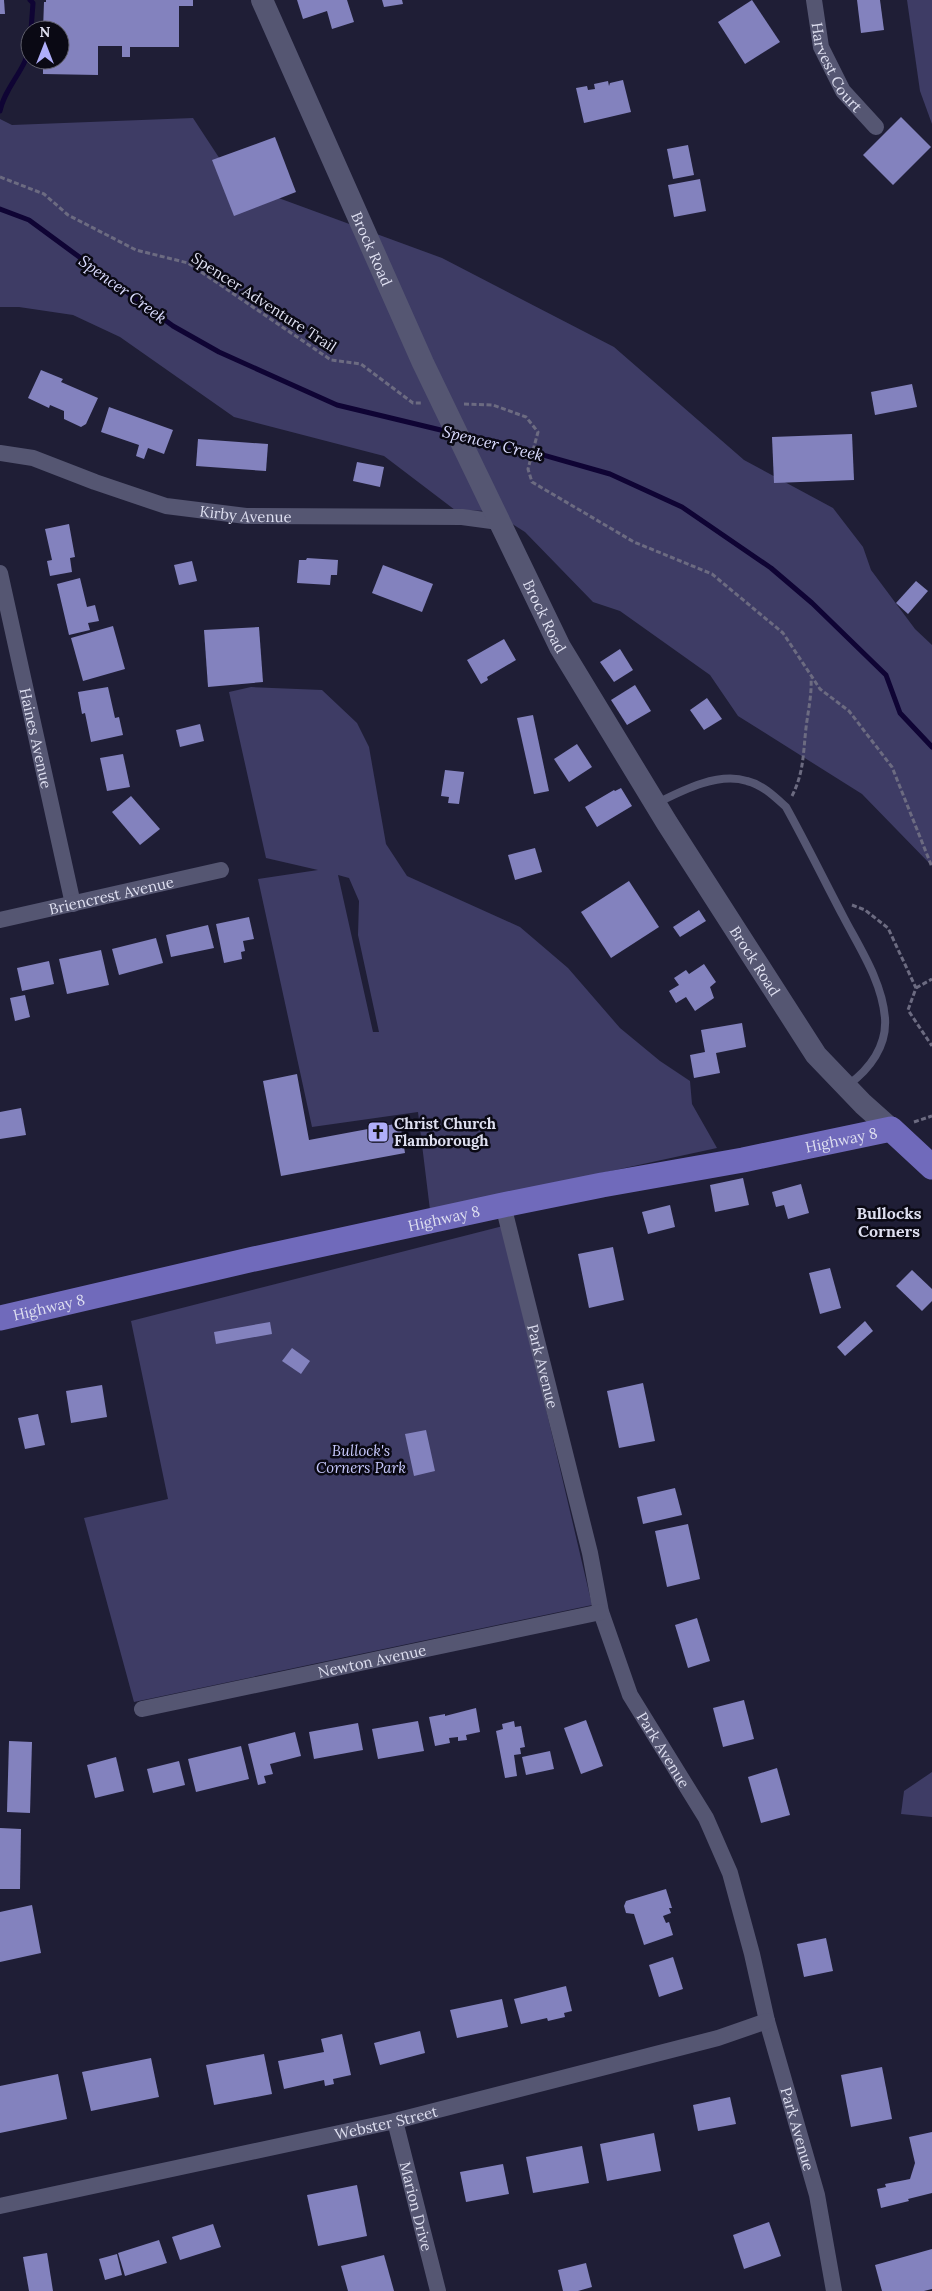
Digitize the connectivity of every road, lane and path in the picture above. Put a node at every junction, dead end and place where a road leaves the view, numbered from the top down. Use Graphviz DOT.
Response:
graph roads {
  1 [pos="262,0"];
  2 [pos="814,0"];
  3 [pos="876,127"];
  4 [pos="0,177"];
  5 [pos="430,403"];
  6 [pos="457,404"];
  7 [pos="0,453"];
  8 [pos="499,522"];
  9 [pos="0,573"];
  10 [pos="811,677"];
  11 [pos="656,804"];
  12 [pos="786,807"];
  13 [pos="932,867"];
  14 [pos="221,870"];
  15 [pos="833,898"];
  16 [pos="73,904"];
  17 [pos="0,920"];
  18 [pos="932,979"];
  19 [pos="916,988"];
  20 [pos="932,1046"];
  21 [pos="846,1086"];
  22 [pos="891,1129"];
  23 [pos="932,1167"];
  24 [pos="504,1205"];
  25 [pos="0,1318"];
  26 [pos="601,1612"];
  27 [pos="142,1709"];
  28 [pos="767,2021"];
  29 [pos="395,2121"];
  30 [pos="0,2206"];
  31 [pos="438,2291"];
  32 [pos="834,2291"];
  1 -- 8 [label="main road, Brock Road"];
  2 -- 3 [label="street, Harvest Court"];
  4 -- 5 [label="path, Spencer Adventure Trail"];
  6 -- 10 [label="path"];
  7 -- 8 [label="street, Kirby Avenue"];
  8 -- 11 [label="main road, Brock Road"];
  9 -- 16 [label="street, Haines Avenue"];
  10 -- 12 [label="path"];
  10 -- 13 [label="path"];
  11 -- 12 [label="lane"];
  11 -- 21 [label="main road, Brock Road"];
  12 -- 15 [label="lane"];
  14 -- 16 [label="street, Briencrest Avenue"];
  15 -- 19 [label="path"];
  15 -- 21 [label="lane"];
  16 -- 17 [label="street, Briencrest Avenue"];
  18 -- 19 [label="path"];
  19 -- 20 [label="path"];
  21 -- 22 [label="main road, Brock Road"];
  22 -- 23 [label="main road, Brock Road"];
  22 -- 24 [label="main road, Highway 8"];
  24 -- 25 [label="main road, Highway 8"];
  24 -- 26 [label="street, Park Avenue"];
  26 -- 27 [label="street, Newton Avenue"];
  26 -- 28 [label="street, Park Avenue"];
  28 -- 29 [label="street, Webster Street"];
  28 -- 32 [label="street, Park Avenue"];
  29 -- 30 [label="street, Webster Street"];
  29 -- 31 [label="street, Marion Drive"];
}
